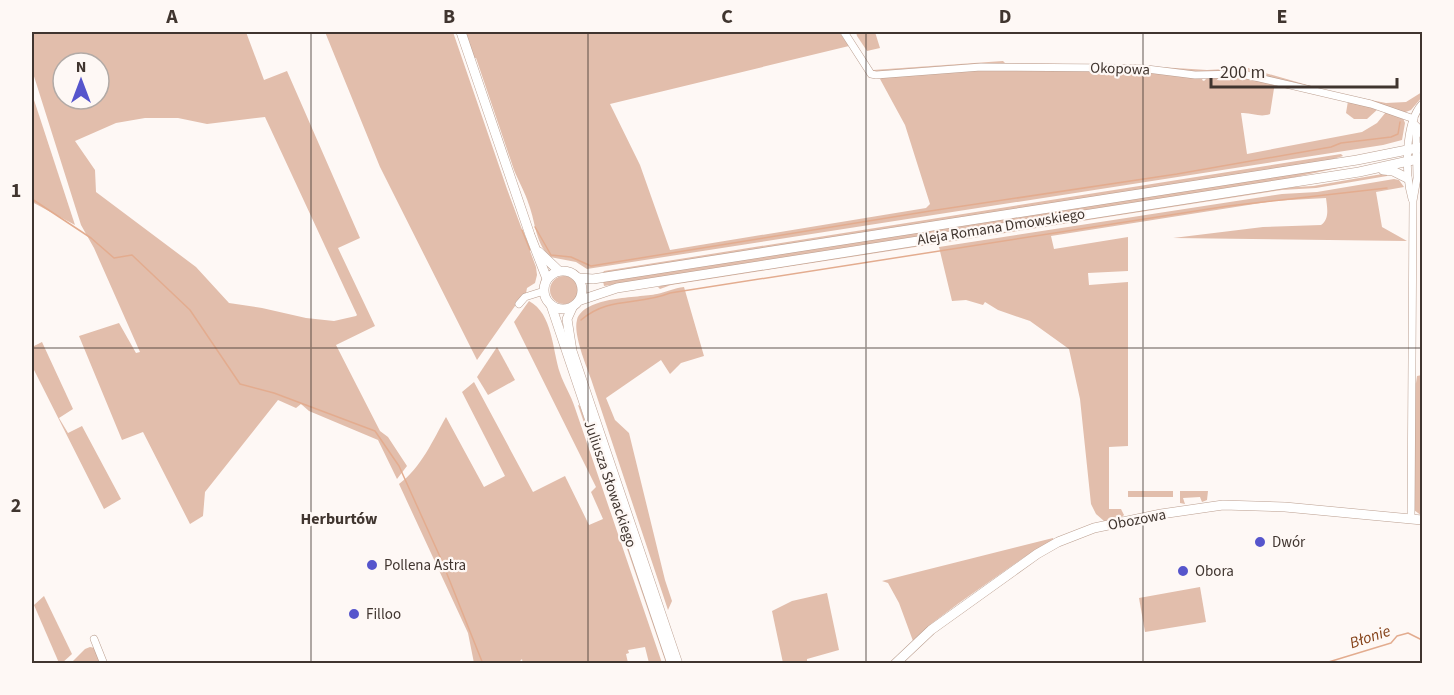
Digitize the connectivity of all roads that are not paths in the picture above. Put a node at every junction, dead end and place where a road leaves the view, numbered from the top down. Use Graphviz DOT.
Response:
graph roads {
  1 [pos="461,32"];
  2 [pos="844,32"];
  3 [pos="1422,104"];
  4 [pos="1413,123"];
  5 [pos="1422,134"];
  6 [pos="1415,154"];
  7 [pos="1371,169"];
  8 [pos="1407,178"];
  9 [pos="1413,201"];
  10 [pos="534,245"];
  11 [pos="559,271"];
  12 [pos="579,278"];
  13 [pos="547,279"];
  14 [pos="544,291"];
  15 [pos="581,300"];
  16 [pos="519,304"];
  17 [pos="550,305"];
  18 [pos="572,308"];
  19 [pos="1411,519"];
  20 [pos="1422,520"];
  21 [pos="94,639"];
  22 [pos="104,663"];
  23 [pos="672,663"];
  24 [pos="678,663"];
  25 [pos="895,663"];
  1 -- 10 [label="main road"];
  2 -- 4 [label="street, Okopowa"];
  3 -- 4 [label="street"];
  4 -- 5 [label="main road"];
  4 -- 6 [label="street"];
  6 -- 7 [label="main road, Aleja Romana Dmowskiego"];
  6 -- 8 [label="street"];
  6 -- 9 [label="street"];
  6 -- 12 [label="main road, Aleja Romana Dmowskiego"];
  7 -- 8 [label="main road"];
  7 -- 15 [label="main road, Aleja Romana Dmowskiego"];
  8 -- 9 [label="street"];
  9 -- 19 [label="street"];
  10 -- 11 [label="main road"];
  10 -- 13 [label="main road"];
  11 -- 12 [label="main road"];
  11 -- 13 [label="main road"];
  12 -- 15 [label="main road"];
  13 -- 14 [label="main road"];
  14 -- 16 [label="street"];
  14 -- 17 [label="main road"];
  15 -- 18 [label="main road"];
  17 -- 18 [label="main road"];
  17 -- 23 [label="main road, Juliusza Słowackiego"];
  18 -- 24 [label="main road, Juliusza Słowackiego"];
  19 -- 20 [label="main road, Obozowa"];
  19 -- 25 [label="main road, Obozowa"];
  21 -- 22 [label="street"];
}
